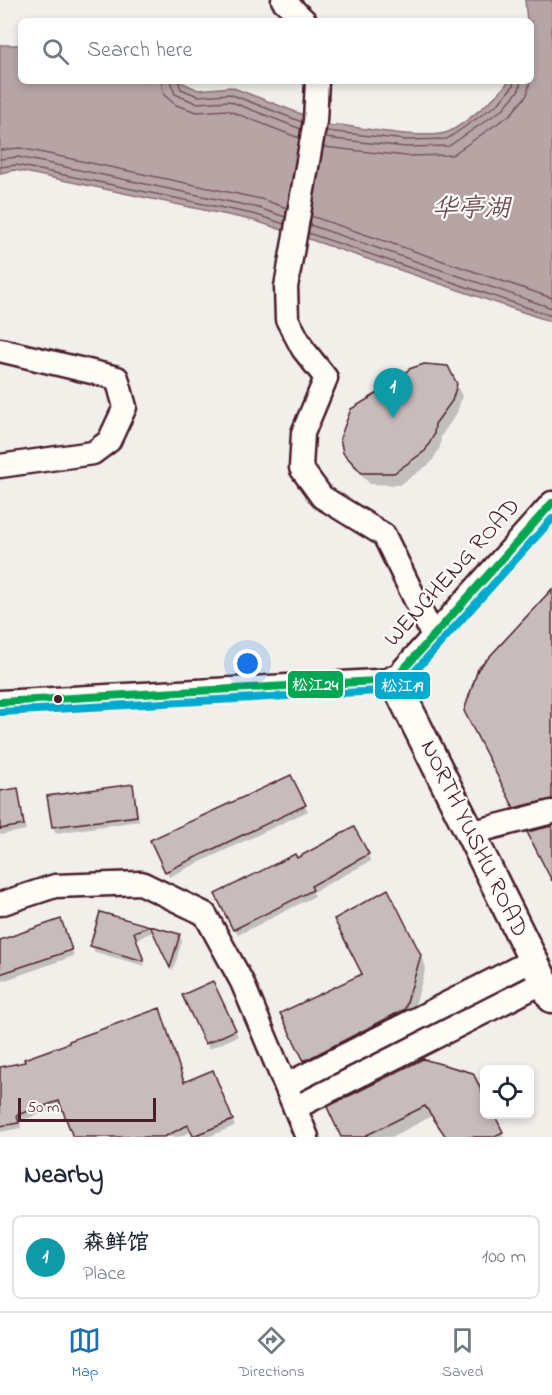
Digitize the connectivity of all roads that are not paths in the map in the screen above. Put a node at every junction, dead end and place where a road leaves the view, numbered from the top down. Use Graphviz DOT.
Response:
graph roads {
  1 [pos="283,0"];
  2 [pos="302,18"];
  3 [pos="317,84"];
  4 [pos="0,351"];
  5 [pos="0,466"];
  6 [pos="552,503"];
  7 [pos="433,636"];
  8 [pos="394,680"];
  9 [pos="0,702"];
  10 [pos="552,812"];
  11 [pos="470,833"];
  12 [pos="0,904"];
  13 [pos="543,980"];
  14 [pos="286,1085"];
  15 [pos="295,1108"];
  16 [pos="307,1137"];
  1 -- 2 [label="street"];
  3 -- 7 [label="street"];
  4 -- 5 [label="street"];
  6 -- 7 [label="street, WENCHENG ROAD"];
  7 -- 8 [label="street, WENCHENG ROAD"];
  8 -- 9 [label="street, WENCHENG ROAD"];
  8 -- 11 [label="main road, NORTH YUSHU ROAD"];
  10 -- 11 [label="street"];
  11 -- 13 [label="main road, NORTH YUSHU ROAD"];
  12 -- 14 [label="street"];
  13 -- 14 [label="street"];
  13 -- 15 [label="street"];
  14 -- 15 [label="street"];
  15 -- 16 [label="street"];
}
